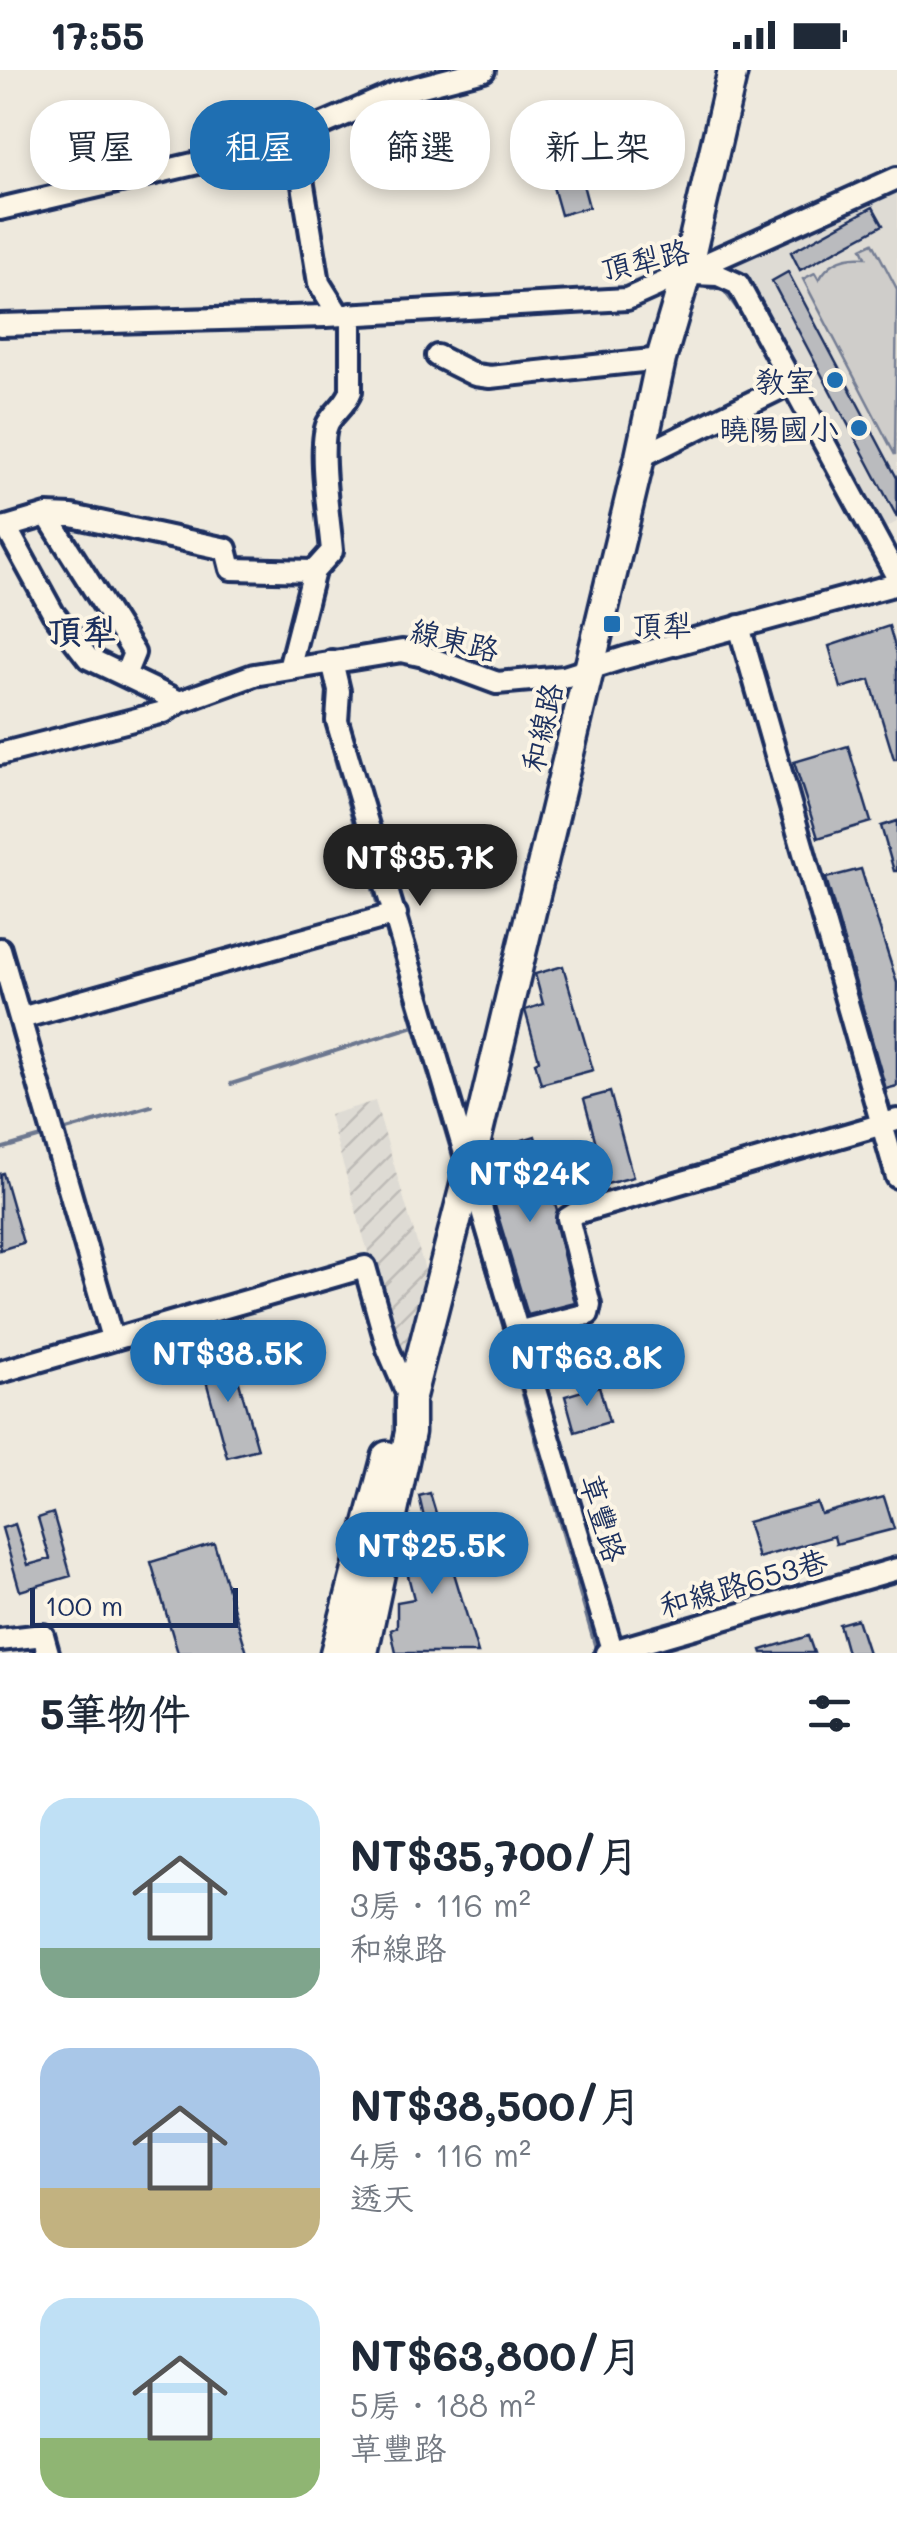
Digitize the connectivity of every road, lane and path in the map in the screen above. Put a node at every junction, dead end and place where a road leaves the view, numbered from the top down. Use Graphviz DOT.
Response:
graph roads {
  1 [pos="734,70"];
  2 [pos="473,72"];
  3 [pos="330,121"];
  4 [pos="190,165"];
  5 [pos="897,178"];
  6 [pos="304,190"];
  7 [pos="0,209"];
  8 [pos="686,274"];
  9 [pos="345,315"];
  10 [pos="0,326"];
  11 [pos="437,356"];
  12 [pos="661,359"];
  13 [pos="793,382"];
  14 [pos="640,456"];
  15 [pos="47,516"];
  16 [pos="3,528"];
  17 [pos="314,571"];
  18 [pos="897,580"];
  19 [pos="739,626"];
  20 [pos="332,661"];
  21 [pos="289,668"];
  22 [pos="588,670"];
  23 [pos="125,675"];
  24 [pos="180,702"];
  25 [pos="0,754"];
  26 [pos="396,914"];
  27 [pos="0,949"];
  28 [pos="21,1018"];
  29 [pos="889,1123"];
  30 [pos="469,1170"];
  31 [pos="897,1177"];
  32 [pos="517,1332"];
  33 [pos="112,1338"];
  34 [pos="0,1372"];
  35 [pos="410,1400"];
  36 [pos="897,1569"];
  37 [pos="0,1640"];
  38 [pos="610,1652"];
  39 [pos="48,1653"];
  40 [pos="335,1653"];
  41 [pos="363,1653"];
  1 -- 8 [label="main road, 和線路"];
  2 -- 3 [label="street"];
  4 -- 7 [label="street"];
  5 -- 8 [label="street"];
  6 -- 9 [label="street"];
  8 -- 9 [label="street, 頂犁路"];
  8 -- 12 [label="main road, 和線路"];
  8 -- 13 [label="street, 頂犁路"];
  9 -- 10 [label="street, 頂犁路"];
  9 -- 17 [label="street"];
  11 -- 12 [label="street"];
  12 -- 14 [label="main road, 和線路"];
  13 -- 14 [label="street"];
  13 -- 18 [label="street, 頂犁路"];
  14 -- 22 [label="main road, 和線路"];
  15 -- 16 [label="street"];
  15 -- 17 [label="street"];
  15 -- 23 [label="street"];
  16 -- 23 [label="street"];
  17 -- 21 [label="street"];
  18 -- 19 [label="street, 線東路"];
  19 -- 22 [label="street, 線東路"];
  19 -- 29 [label="street"];
  20 -- 21 [label="street, 線東路"];
  20 -- 22 [label="street, 線東路"];
  20 -- 26 [label="street, 草豐路"];
  21 -- 24 [label="street, 線東路"];
  22 -- 30 [label="main road, 和線路"];
  23 -- 24 [label="street"];
  24 -- 25 [label="street, 線東路"];
  26 -- 28 [label="street"];
  26 -- 30 [label="street, 草豐路"];
  27 -- 28 [label="street"];
  28 -- 33 [label="street"];
  29 -- 31 [label="street"];
  29 -- 32 [label="street"];
  30 -- 32 [label="street, 草豐路"];
  30 -- 35 [label="main road, 和線路"];
  32 -- 38 [label="street, 草豐路"];
  33 -- 34 [label="street"];
  33 -- 35 [label="street"];
  35 -- 40 [label="main road, 和線路"];
  35 -- 41 [label="main road, 和線路"];
  36 -- 38 [label="street, 和線路653巷"];
  37 -- 39 [label="street"];
}
